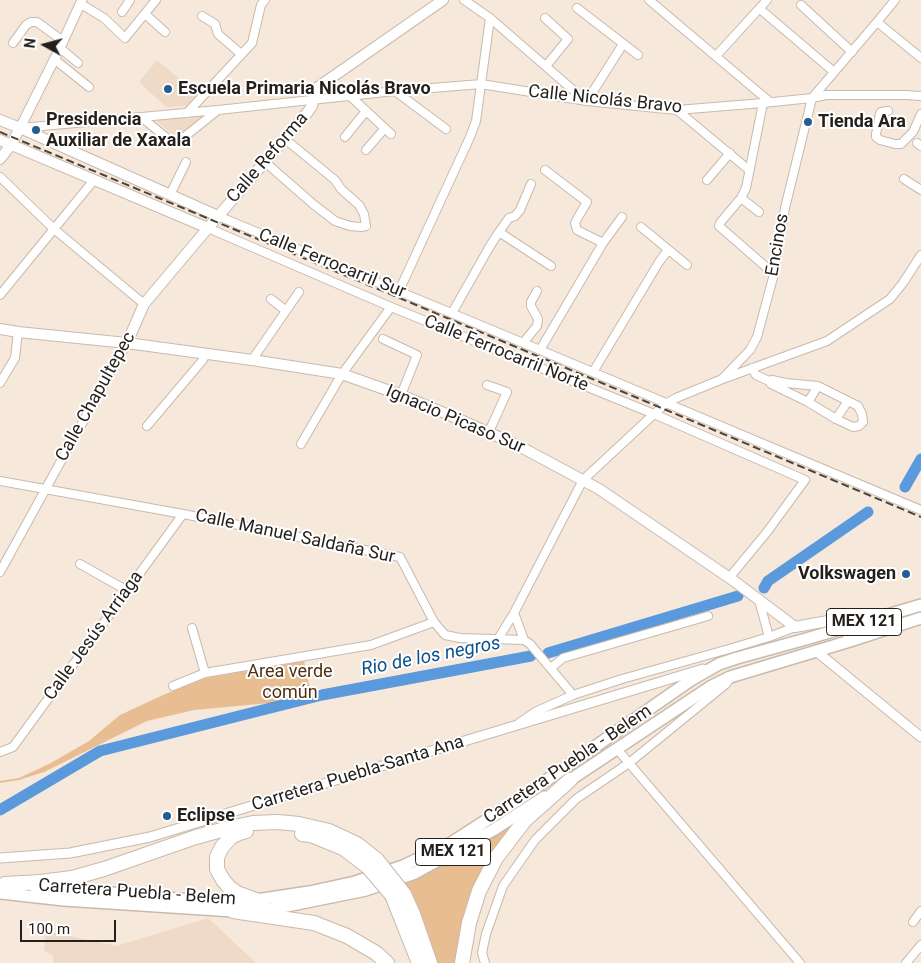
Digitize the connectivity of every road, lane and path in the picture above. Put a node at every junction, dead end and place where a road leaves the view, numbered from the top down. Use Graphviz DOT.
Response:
graph roads {
  1 [pos="130,0"];
  2 [pos="156,0"];
  3 [pos="265,0"];
  4 [pos="443,0"];
  5 [pos="464,0"];
  6 [pos="650,0"];
  7 [pos="767,0"];
  8 [pos="895,0"];
  9 [pos="82,2"];
  10 [pos="801,5"];
  11 [pos="577,8"];
  12 [pos="760,9"];
  13 [pos="122,12"];
  14 [pos="145,14"];
  15 [pos="202,16"];
  16 [pos="490,18"];
  17 [pos="545,18"];
  18 [pos="877,22"];
  19 [pos="165,32"];
  20 [pos="13,43"];
  21 [pos="62,44"];
  22 [pos="623,44"];
  23 [pos="852,52"];
  24 [pos="241,54"];
  25 [pos="638,55"];
  26 [pos="716,56"];
  27 [pos="921,58"];
  28 [pos="54,59"];
  29 [pos="78,63"];
  30 [pos="546,66"];
  31 [pos="834,72"];
  32 [pos="481,84"];
  33 [pos="88,87"];
  34 [pos="395,90"];
  35 [pos="349,95"];
  36 [pos="921,96"];
  37 [pos="812,98"];
  38 [pos="313,100"];
  39 [pos="584,101"];
  40 [pos="766,102"];
  41 [pos="218,110"];
  42 [pos="677,110"];
  43 [pos="366,111"];
  44 [pos="888,111"];
  45 [pos="188,113"];
  46 [pos="921,114"];
  47 [pos="141,116"];
  48 [pos="0,120"];
  49 [pos="20,128"];
  50 [pos="446,128"];
  51 [pos="345,137"];
  52 [pos="285,139"];
  53 [pos="0,140"];
  54 [pos="11,145"];
  55 [pos="366,150"];
  56 [pos="730,153"];
  57 [pos="0,158"];
  58 [pos="186,162"];
  59 [pos="265,162"];
  60 [pos="545,170"];
  61 [pos="750,170"];
  62 [pos="0,177"];
  63 [pos="904,179"];
  64 [pos="94,180"];
  65 [pos="706,180"];
  66 [pos="531,184"];
  67 [pos="921,190"];
  68 [pos="170,195"];
  69 [pos="741,198"];
  70 [pos="758,212"];
  71 [pos="218,216"];
  72 [pos="622,217"];
  73 [pos="641,227"];
  74 [pos="208,228"];
  75 [pos="54,229"];
  76 [pos="499,232"];
  77 [pos="603,243"];
  78 [pos="668,250"];
  79 [pos="921,255"];
  80 [pos="687,265"];
  81 [pos="551,266"];
  82 [pos="774,274"];
  83 [pos="399,291"];
  84 [pos="537,291"];
  85 [pos="299,292"];
  86 [pos="0,295"];
  87 [pos="271,299"];
  88 [pos="144,304"];
  89 [pos="391,307"];
  90 [pos="286,310"];
  91 [pos="452,313"];
  92 [pos="0,329"];
  93 [pos="18,332"];
  94 [pos="383,340"];
  95 [pos="127,343"];
  96 [pos="523,343"];
  97 [pos="540,350"];
  98 [pos="206,354"];
  99 [pos="252,360"];
  100 [pos="752,368"];
  101 [pos="593,372"];
  102 [pos="342,374"];
  103 [pos="720,380"];
  104 [pos="0,383"];
  105 [pos="487,385"];
  106 [pos="784,386"];
  107 [pos="818,386"];
  108 [pos="401,396"];
  109 [pos="848,401"];
  110 [pos="808,402"];
  111 [pos="666,403"];
  112 [pos="654,414"];
  113 [pos="836,419"];
  114 [pos="147,426"];
  115 [pos="488,432"];
  116 [pos="301,444"];
  117 [pos="584,480"];
  118 [pos="0,481"];
  119 [pos="46,488"];
  120 [pos="921,510"];
  121 [pos="183,514"];
  122 [pos="80,564"];
  123 [pos="0,572"];
  124 [pos="729,578"];
  125 [pos="126,590"];
  126 [pos="759,600"];
  127 [pos="921,605"];
  128 [pos="514,613"];
  129 [pos="708,616"];
  130 [pos="921,618"];
  131 [pos="434,622"];
  132 [pos="795,627"];
  133 [pos="192,628"];
  134 [pos="846,628"];
  135 [pos="769,636"];
  136 [pos="498,639"];
  137 [pos="524,640"];
  138 [pos="850,641"];
  139 [pos="816,652"];
  140 [pos="719,664"];
  141 [pos="551,668"];
  142 [pos="205,674"];
  143 [pos="730,678"];
  144 [pos="173,686"];
  145 [pos="573,695"];
  146 [pos="510,728"];
  147 [pos="921,737"];
  148 [pos="617,748"];
  149 [pos="0,752"];
  150 [pos="630,763"];
  151 [pos="570,780"];
  152 [pos="0,858"];
  153 [pos="373,863"];
  154 [pos="2,887"];
  155 [pos="398,894"];
  156 [pos="256,900"];
  157 [pos="233,911"];
  158 [pos="921,911"];
  159 [pos="913,922"];
  160 [pos="921,945"];
  161 [pos="387,963"];
  162 [pos="419,963"];
  163 [pos="430,963"];
  164 [pos="462,963"];
  165 [pos="485,963"];
  166 [pos="800,963"];
  167 [pos="906,963"];
  1 -- 13 [label="street"];
  2 -- 14 [label="street"];
  3 -- 24 [label="street"];
  4 -- 38 [label="main road, Calle Reforma"];
  5 -- 16 [label="street"];
  6 -- 26 [label="street"];
  7 -- 12 [label="street"];
  8 -- 18 [label="street"];
  9 -- 14 [label="street"];
  9 -- 21 [label="street"];
  10 -- 23 [label="street"];
  11 -- 22 [label="street"];
  12 -- 26 [label="street"];
  12 -- 31 [label="street"];
  14 -- 19 [label="street"];
  15 -- 24 [label="street"];
  16 -- 30 [label="street"];
  16 -- 32 [label="street"];
  17 -- 30 [label="street"];
  18 -- 23 [label="street"];
  18 -- 27 [label="street"];
  20 -- 21 [label="street"];
  21 -- 28 [label="street"];
  21 -- 29 [label="street"];
  22 -- 25 [label="street"];
  22 -- 39 [label="street"];
  23 -- 31 [label="street"];
  24 -- 45 [label="street"];
  26 -- 40 [label="street"];
  28 -- 33 [label="street"];
  28 -- 49 [label="street"];
  30 -- 39 [label="street"];
  31 -- 37 [label="street"];
  32 -- 34 [label="street, Calle Nicolás Bravo"];
  32 -- 39 [label="street, Calle Nicolás Bravo"];
  32 -- 83 [label="street"];
  34 -- 35 [label="street, Calle Nicolás Bravo"];
  34 -- 50 [label="street"];
  35 -- 38 [label="street, Calle Nicolás Bravo"];
  35 -- 43 [label="street"];
  36 -- 37 [label="street, Calle Nicolás Bravo"];
  37 -- 40 [label="street, Calle Nicolás Bravo"];
  37 -- 82 [label="street, Encinos"];
  38 -- 41 [label="street, Calle Nicolás Bravo"];
  38 -- 52 [label="main road, Calle Reforma"];
  39 -- 42 [label="street, Calle Nicolás Bravo"];
  40 -- 42 [label="street, Calle Nicolás Bravo"];
  40 -- 61 [label="street"];
  41 -- 45 [label="street, Calle Nicolás Bravo"];
  41 -- 47 [label="street"];
  42 -- 56 [label="street"];
  43 -- 51 [label="street"];
  43 -- 55 [label="street"];
  44 -- 46 [label="street"];
  45 -- 47 [label="street, Calle Nicolás Bravo"];
  47 -- 49 [label="street, Calle Nicolás Bravo"];
  48 -- 49 [label="main road, Calle Ferrocarril Sur"];
  49 -- 54 [label="main road"];
  49 -- 68 [label="main road, Calle Ferrocarril Sur"];
  52 -- 59 [label="main road, Calle Reforma"];
  52 -- 59 [label="street"];
  53 -- 54 [label="main road, Calle Ferrocarril Norte"];
  54 -- 57 [label="main road"];
  54 -- 64 [label="main road, Calle Ferrocarril Norte"];
  56 -- 61 [label="street"];
  56 -- 65 [label="street"];
  58 -- 68 [label="street"];
  59 -- 71 [label="main road, Calle Reforma"];
  60 -- 77 [label="street"];
  61 -- 69 [label="street"];
  62 -- 75 [label="street"];
  63 -- 67 [label="street"];
  64 -- 74 [label="main road, Calle Ferrocarril Norte"];
  64 -- 75 [label="street"];
  66 -- 76 [label="street"];
  68 -- 71 [label="main road, Calle Ferrocarril Sur"];
  69 -- 70 [label="street"];
  69 -- 82 [label="street"];
  71 -- 74 [label="main road, Calle Reforma"];
  71 -- 83 [label="street, Calle Ferrocarril Sur"];
  72 -- 77 [label="street"];
  73 -- 78 [label="street"];
  74 -- 88 [label="main road, Calle Reforma"];
  74 -- 89 [label="street, Calle Ferrocarril Norte"];
  75 -- 86 [label="street"];
  75 -- 88 [label="street"];
  76 -- 81 [label="street"];
  76 -- 91 [label="street"];
  77 -- 97 [label="street"];
  78 -- 80 [label="street"];
  78 -- 101 [label="street"];
  79 -- 100 [label="street"];
  82 -- 103 [label="street, Encinos"];
  83 -- 91 [label="street, Calle Ferrocarril Sur"];
  84 -- 96 [label="street"];
  85 -- 90 [label="street"];
  87 -- 90 [label="street"];
  88 -- 95 [label="main road, Calle Chapultepec"];
  89 -- 102 [label="street"];
  89 -- 112 [label="street, Calle Ferrocarril Norte"];
  90 -- 99 [label="street"];
  91 -- 96 [label="street, Calle Ferrocarril Sur"];
  92 -- 93 [label="main road, Ignacio Picaso Sur"];
  93 -- 95 [label="main road, Ignacio Picaso Sur"];
  93 -- 104 [label="street"];
  94 -- 108 [label="street"];
  95 -- 98 [label="main road, Ignacio Picaso Sur"];
  95 -- 119 [label="street, Calle Chapultepec"];
  96 -- 97 [label="street, Calle Ferrocarril Sur"];
  97 -- 101 [label="street, Calle Ferrocarril Sur"];
  98 -- 99 [label="main road, Ignacio Picaso Sur"];
  98 -- 114 [label="street"];
  99 -- 102 [label="main road, Ignacio Picaso Sur"];
  100 -- 103 [label="street"];
  100 -- 106 [label="street"];
  101 -- 111 [label="street, Calle Ferrocarril Sur"];
  102 -- 108 [label="main road, Ignacio Picaso Sur"];
  102 -- 116 [label="street"];
  103 -- 111 [label="street"];
  105 -- 115 [label="street"];
  106 -- 107 [label="street"];
  106 -- 110 [label="street"];
  107 -- 109 [label="street"];
  107 -- 110 [label="street"];
  108 -- 115 [label="main road, Ignacio Picaso Sur"];
  109 -- 113 [label="street"];
  109 -- 113 [label="street"];
  110 -- 113 [label="street"];
  111 -- 112 [label="street"];
  111 -- 120 [label="street, Calle Ferrocarril Sur"];
  112 -- 117 [label="street"];
  112 -- 124 [label="street, Calle Ferrocarril Norte"];
  115 -- 117 [label="main road, Ignacio Picaso Sur"];
  117 -- 124 [label="main road, Ignacio Picaso Sur"];
  117 -- 128 [label="street"];
  118 -- 119 [label="street, Calle Manuel Saldaña Sur"];
  119 -- 121 [label="street, Calle Manuel Saldaña Sur"];
  119 -- 123 [label="street, Calle Chapultepec"];
  121 -- 125 [label="street, Calle Jesús Arriaga"];
  121 -- 131 [label="street, Calle Manuel Saldaña Sur"];
  122 -- 125 [label="street"];
  124 -- 126 [label="main road, Ignacio Picaso Sur"];
  125 -- 149 [label="street, Calle Jesús Arriaga"];
  126 -- 132 [label="main road, Ignacio Picaso Sur"];
  126 -- 135 [label="street"];
  127 -- 134 [label="main road, Carretera Puebla - Belem / MEX 121"];
  128 -- 136 [label="street"];
  128 -- 137 [label="street"];
  129 -- 141 [label="street"];
  130 -- 138 [label="main road, Carretera Puebla - Belem / MEX 121"];
  131 -- 136 [label="street, Calle Manuel Saldaña Sur"];
  131 -- 142 [label="street"];
  132 -- 134 [label="main road"];
  132 -- 135 [label="street"];
  133 -- 142 [label="street"];
  134 -- 138 [label="main road"];
  134 -- 140 [label="main road, Carretera Puebla - Belem / MEX 121"];
  135 -- 145 [label="street"];
  136 -- 137 [label="street, Calle Manuel Saldaña Sur"];
  137 -- 141 [label="street"];
  138 -- 139 [label="main road, Carretera Puebla - Belem / MEX 121"];
  139 -- 143 [label="main road, Carretera Puebla - Belem / MEX 121"];
  139 -- 147 [label="street"];
  140 -- 146 [label="street, Carretera Puebla-Santa Ana"];
  140 -- 156 [label="main road, Carretera Puebla - Belem / MEX 121"];
  141 -- 145 [label="street"];
  142 -- 144 [label="street"];
  143 -- 148 [label="main road, Carretera Puebla - Belem / MEX 121"];
  143 -- 150 [label="street"];
  145 -- 146 [label="street"];
  146 -- 152 [label="street, Carretera Puebla-Santa Ana"];
  148 -- 150 [label="street"];
  148 -- 151 [label="main road, Carretera Puebla - Belem / MEX 121"];
  150 -- 165 [label="street"];
  150 -- 166 [label="street"];
  151 -- 157 [label="main road, Carretera Puebla - Belem / MEX 121"];
  151 -- 164 [label="highway"];
  153 -- 154 [label="highway"];
  153 -- 155 [label="highway, bridge"];
  153 -- 156 [label="highway"];
  154 -- 156 [label="main road, Carretera Puebla - Belem / MEX 121"];
  154 -- 157 [label="main road, Carretera Puebla - Belem / MEX 121"];
  155 -- 162 [label="highway"];
  155 -- 163 [label="highway"];
  157 -- 161 [label="highway"];
  158 -- 159 [label="street"];
  160 -- 167 [label="street"];
}
